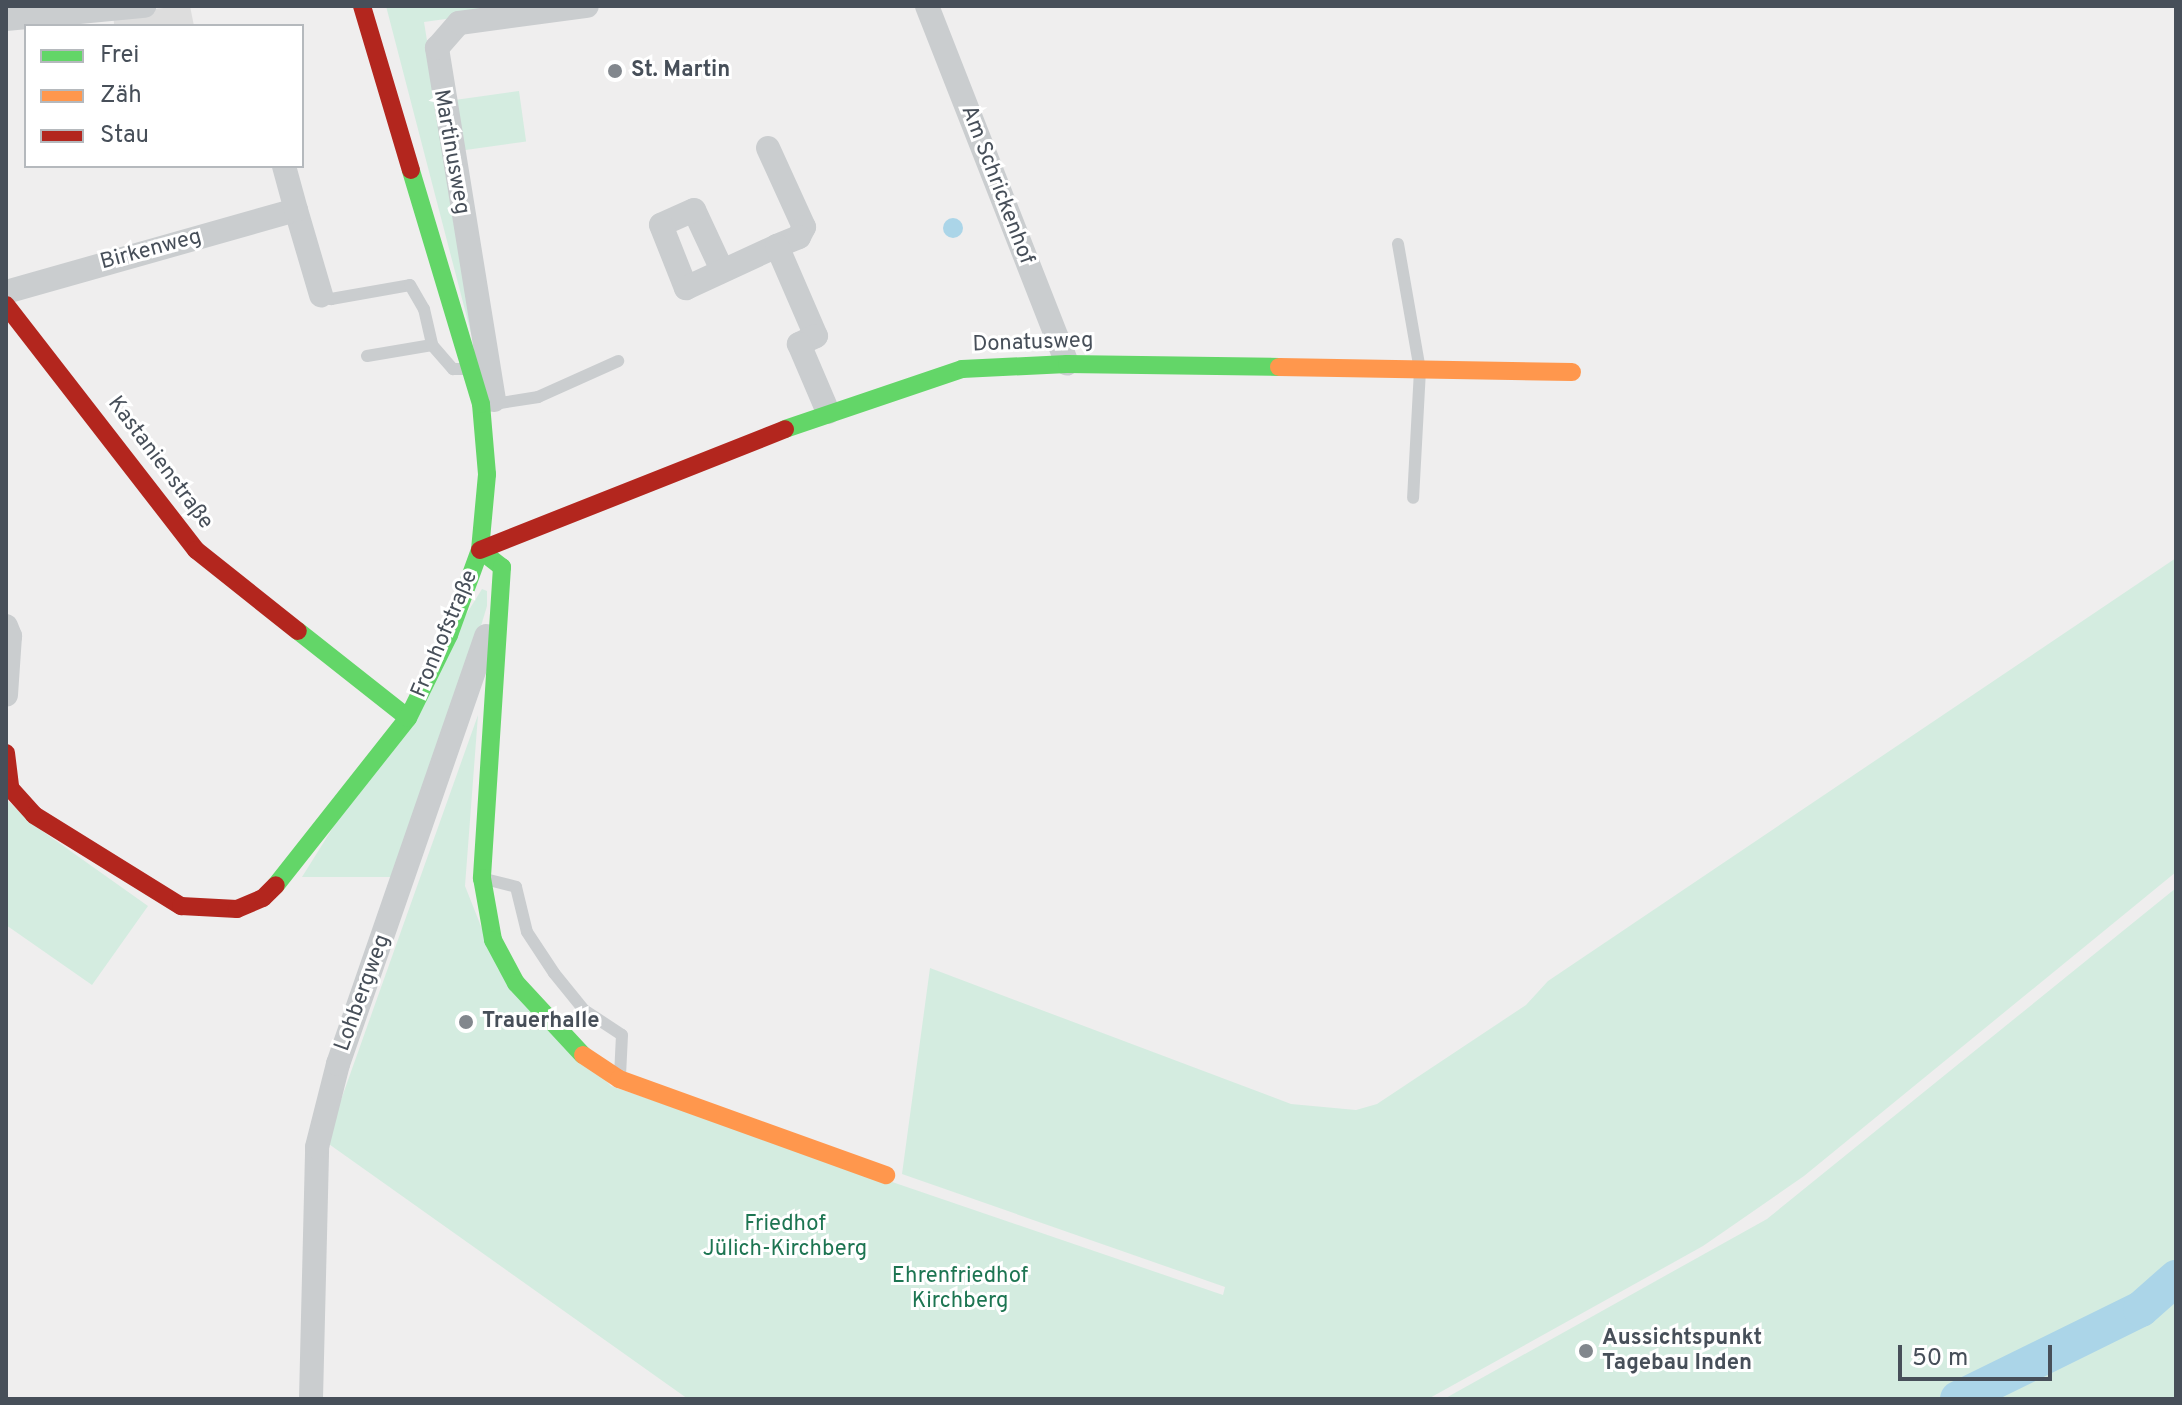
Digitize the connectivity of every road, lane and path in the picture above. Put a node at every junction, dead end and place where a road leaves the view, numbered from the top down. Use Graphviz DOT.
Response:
graph roads {
  1 [pos="144,6"];
  2 [pos="362,6"];
  3 [pos="587,6"];
  4 [pos="927,6"];
  5 [pos="6,19"];
  6 [pos="768,148"];
  7 [pos="285,168"];
  8 [pos="296,210"];
  9 [pos="1398,244"];
  10 [pos="777,246"];
  11 [pos="722,270"];
  12 [pos="6,292"];
  13 [pos="321,295"];
  14 [pos="6,305"];
  15 [pos="432,345"];
  16 [pos="367,356"];
  17 [pos="618,361"];
  18 [pos="1067,364"];
  19 [pos="471,368"];
  20 [pos="1420,370"];
  21 [pos="1572,372"];
  22 [pos="488,404"];
  23 [pos="828,412"];
  24 [pos="1413,498"];
  25 [pos="480,550"];
  26 [pos="500,606"];
  27 [pos="6,626"];
  28 [pos="6,695"];
  29 [pos="408,718"];
  30 [pos="6,753"];
  31 [pos="482,878"];
  32 [pos="619,1079"];
  33 [pos="886,1175"];
  34 [pos="311,1399"];
  1 -- 5 [label="street"];
  2 -- 19 [label="street, Fronhofstraße"];
  3 -- 22 [label="street, Martinusweg"];
  4 -- 18 [label="street, Am Schrickenhof"];
  6 -- 10 [label="street"];
  7 -- 8 [label="street"];
  8 -- 12 [label="street, Birkenweg"];
  8 -- 13 [label="street"];
  9 -- 20 [label="lane"];
  10 -- 11 [label="street"];
  10 -- 23 [label="street"];
  13 -- 15 [label="lane"];
  14 -- 29 [label="street, Kastanienstraße"];
  15 -- 16 [label="lane"];
  15 -- 19 [label="lane"];
  17 -- 22 [label="lane"];
  18 -- 20 [label="street, Donatusweg"];
  18 -- 23 [label="street, Donatusweg"];
  19 -- 22 [label="street, Fronhofstraße"];
  20 -- 21 [label="street, Donatusweg"];
  20 -- 24 [label="lane"];
  22 -- 25 [label="street, Fronhofstraße"];
  23 -- 25 [label="street, Donatusweg"];
  25 -- 26 [label="street, Lohbergweg"];
  25 -- 29 [label="street, Fronhofstraße"];
  26 -- 31 [label="street, Lohbergweg"];
  26 -- 34 [label="street, Lohbergweg"];
  27 -- 28 [label="street"];
  29 -- 30 [label="street, Fronhofstraße"];
  31 -- 32 [label="street, Lohbergweg"];
  31 -- 32 [label="lane"];
  32 -- 33 [label="street, Lohbergweg"];
}
